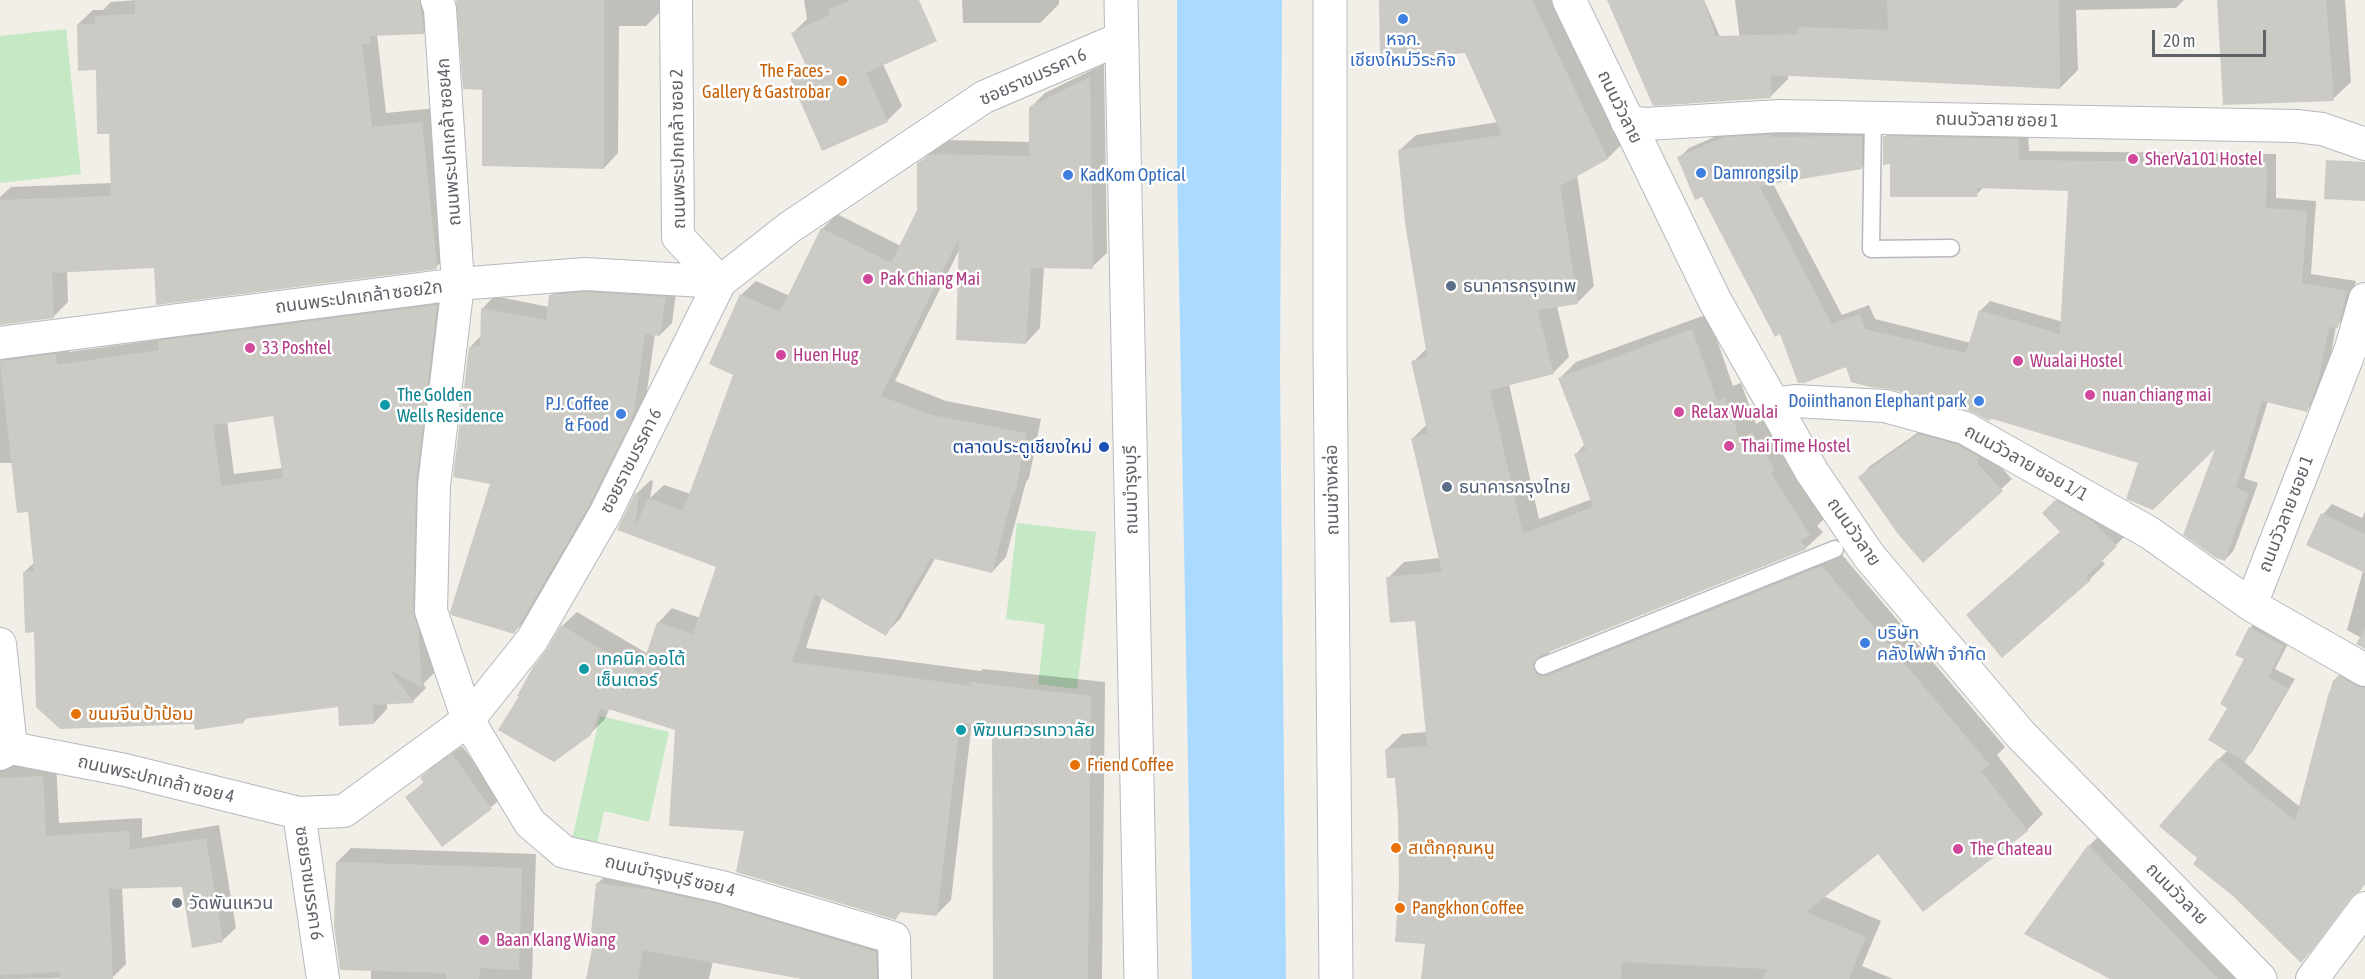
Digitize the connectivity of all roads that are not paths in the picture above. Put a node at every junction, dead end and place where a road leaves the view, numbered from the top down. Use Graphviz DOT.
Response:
graph roads {
  1 [pos="437,0"];
  2 [pos="676,0"];
  3 [pos="1121,0"];
  4 [pos="1330,0"];
  5 [pos="1569,0"];
  6 [pos="1122,38"];
  7 [pos="1873,117"];
  8 [pos="1627,122"];
  9 [pos="2365,144"];
  10 [pos="1952,248"];
  11 [pos="720,282"];
  12 [pos="458,284"];
  13 [pos="2365,299"];
  14 [pos="0,343"];
  15 [pos="1772,404"];
  16 [pos="1835,549"];
  17 [pos="2251,605"];
  18 [pos="0,644"];
  19 [pos="1543,666"];
  20 [pos="2365,670"];
  21 [pos="468,720"];
  22 [pos="6,751"];
  23 [pos="299,813"];
  24 [pos="2365,908"];
  25 [pos="323,979"];
  26 [pos="895,979"];
  27 [pos="1141,979"];
  28 [pos="1336,979"];
  29 [pos="2260,979"];
  30 [pos="2313,979"];
  1 -- 12 [label="street, ถนนพระปกเกล้า ซอย4ก"];
  2 -- 11 [label="street, ถนนพระปกเกล้า ซอย 2"];
  3 -- 6 [label="main road, ถนนบำรุงบุรี"];
  4 -- 28 [label="main road, ถนนช่างหล่อ"];
  5 -- 8 [label="main road, ถนนวัวลาย"];
  6 -- 11 [label="street, ซอยราชมรรคา 6"];
  6 -- 27 [label="main road, ถนนบำรุงบุรี"];
  7 -- 8 [label="street, ถนนวัวลาย ซอย 1"];
  7 -- 9 [label="street, ถนนวัวลาย ซอย 1"];
  7 -- 10 [label="lane"];
  8 -- 15 [label="main road, ถนนวัวลาย"];
  11 -- 12 [label="street, ถนนพระปกเกล้า ซอย2ก"];
  11 -- 21 [label="street, ซอยราชมรรคา 6"];
  12 -- 14 [label="street, ถนนพระปกเกล้า ซอย2ก"];
  12 -- 21 [label="street, ถนนพระปกเกล้า ซอย4ก"];
  13 -- 17 [label="street, ถนนวัวลาย ซอย 1"];
  15 -- 17 [label="street, ถนนวัวลาย ซอย 1/1"];
  15 -- 29 [label="main road, ถนนวัวลาย"];
  16 -- 19 [label="lane"];
  17 -- 20 [label="street"];
  18 -- 22 [label="street, ถนนพระปกเกล้า ซอย 4"];
  21 -- 23 [label="street, ซอยราชมรรคา 6"];
  21 -- 26 [label="street, ถนนบำรุงบุรี ซอย 4"];
  22 -- 23 [label="street, ถนนพระปกเกล้า ซอย 4"];
  23 -- 25 [label="street, ซอยราชมรรคา 6"];
  24 -- 30 [label="street"];
}
